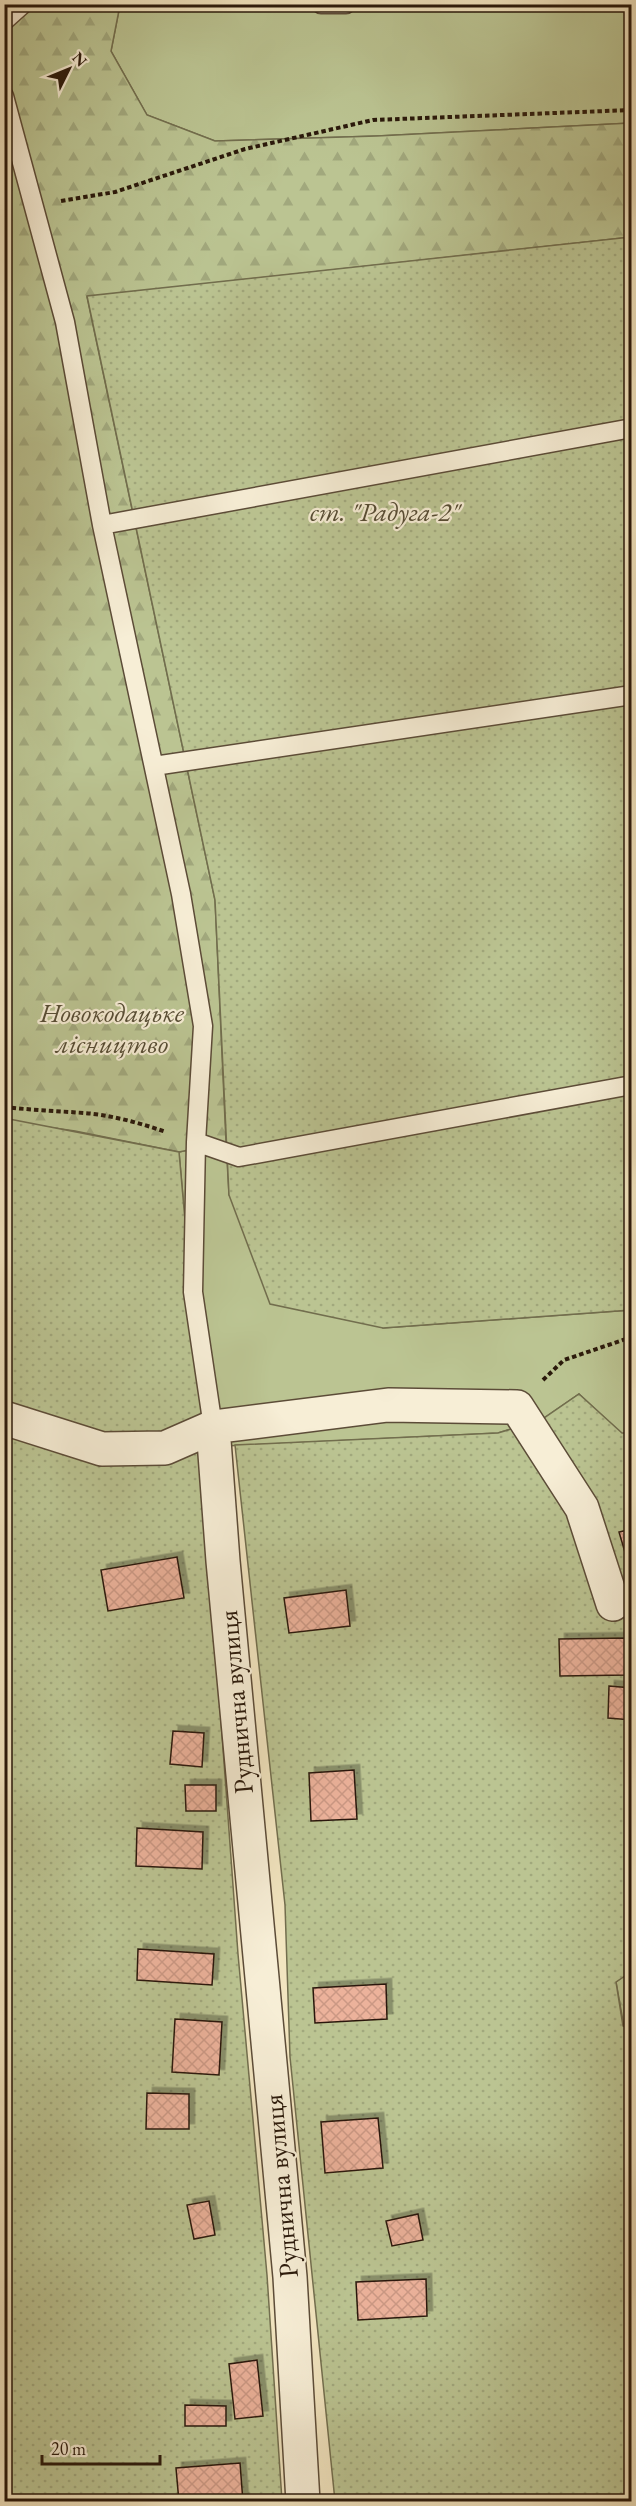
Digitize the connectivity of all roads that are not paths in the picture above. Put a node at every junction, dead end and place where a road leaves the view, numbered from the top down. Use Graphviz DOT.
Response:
graph roads {
  1 [pos="23,4"];
  2 [pos="321,4"];
  3 [pos="345,4"];
  4 [pos="4,21"];
  5 [pos="4,96"];
  6 [pos="632,428"];
  7 [pos="102,525"];
  8 [pos="632,695"];
  9 [pos="154,766"];
  10 [pos="632,1085"];
  11 [pos="196,1142"];
  12 [pos="4,1418"];
  13 [pos="213,1427"];
  14 [pos="613,1604"];
  15 [pos="303,2502"];
  1 -- 4 [label="lane"];
  2 -- 3 [label="lane"];
  5 -- 7 [label="lane"];
  6 -- 7 [label="lane"];
  7 -- 9 [label="lane"];
  8 -- 9 [label="lane"];
  9 -- 11 [label="lane"];
  10 -- 11 [label="lane"];
  11 -- 13 [label="lane"];
  12 -- 13 [label="street"];
  13 -- 14 [label="street"];
  13 -- 15 [label="street, Руднична вулиця"];
}
